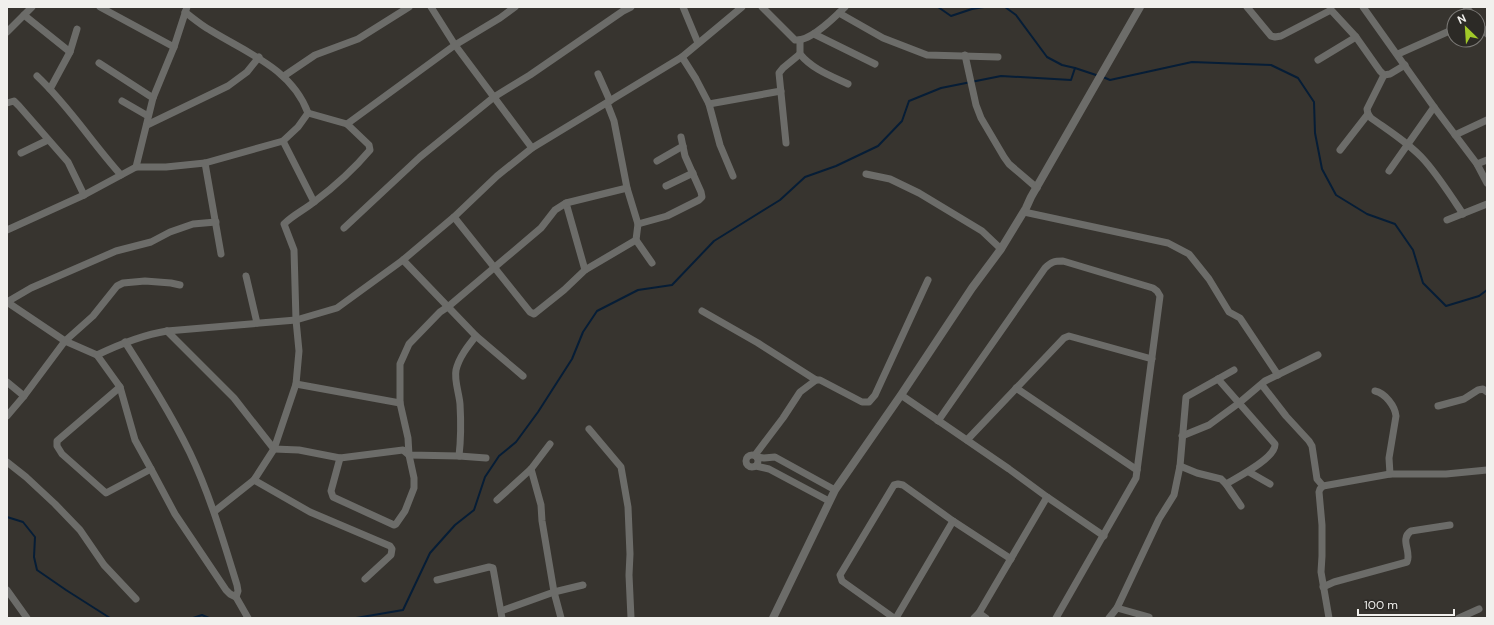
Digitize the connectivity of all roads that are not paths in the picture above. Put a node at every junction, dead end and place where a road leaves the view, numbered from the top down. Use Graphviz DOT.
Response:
graph roads {
  1 [pos="32,7"];
  2 [pos="100,7"];
  3 [pos="408,7"];
  4 [pos="431,7"];
  5 [pos="514,7"];
  6 [pos="631,7"];
  7 [pos="683,7"];
  8 [pos="742,7"];
  9 [pos="762,7"];
  10 [pos="845,7"];
  11 [pos="1140,7"];
  12 [pos="1247,7"];
  13 [pos="1363,7"];
  14 [pos="1330,9"];
  15 [pos="112,10"];
  16 [pos="186,10"];
  17 [pos="839,13"];
  18 [pos="24,15"];
  19 [pos="77,29"];
  20 [pos="7,32"];
  21 [pos="1446,33"];
  22 [pos="814,34"];
  23 [pos="1356,37"];
  24 [pos="800,40"];
  25 [pos="698,43"];
  26 [pos="455,45"];
  27 [pos="174,47"];
  28 [pos="70,52"];
  29 [pos="800,54"];
  30 [pos="1398,54"];
  31 [pos="965,55"];
  32 [pos="682,56"];
  33 [pos="259,57"];
  34 [pos="998,57"];
  35 [pos="1318,60"];
  36 [pos="99,63"];
  37 [pos="875,64"];
  38 [pos="1405,65"];
  39 [pos="598,74"];
  40 [pos="1384,75"];
  41 [pos="37,76"];
  42 [pos="284,76"];
  43 [pos="848,84"];
  44 [pos="50,88"];
  45 [pos="781,91"];
  46 [pos="494,97"];
  47 [pos="154,98"];
  48 [pos="122,100"];
  49 [pos="608,102"];
  50 [pos="7,103"];
  51 [pos="709,104"];
  52 [pos="1434,107"];
  53 [pos="308,113"];
  54 [pos="1368,114"];
  55 [pos="148,116"];
  56 [pos="1487,120"];
  57 [pos="347,124"];
  58 [pos="147,125"];
  59 [pos="1455,135"];
  60 [pos="681,137"];
  61 [pos="48,140"];
  62 [pos="283,141"];
  63 [pos="786,143"];
  64 [pos="1408,144"];
  65 [pos="683,146"];
  66 [pos="532,148"];
  67 [pos="1340,150"];
  68 [pos="22,153"];
  69 [pos="1487,160"];
  70 [pos="657,161"];
  71 [pos="205,163"];
  72 [pos="1477,164"];
  73 [pos="136,167"];
  74 [pos="1389,171"];
  75 [pos="693,173"];
  76 [pos="866,174"];
  77 [pos="121,175"];
  78 [pos="733,176"];
  79 [pos="1487,183"];
  80 [pos="666,186"];
  81 [pos="626,188"];
  82 [pos="1037,188"];
  83 [pos="84,195"];
  84 [pos="314,202"];
  85 [pos="566,203"];
  86 [pos="1487,204"];
  87 [pos="1024,212"];
  88 [pos="1463,214"];
  89 [pos="454,217"];
  90 [pos="1447,220"];
  91 [pos="216,222"];
  92 [pos="638,224"];
  93 [pos="344,228"];
  94 [pos="7,230"];
  95 [pos="636,240"];
  96 [pos="1001,249"];
  97 [pos="222,254"];
  98 [pos="403,260"];
  99 [pos="652,264"];
  100 [pos="494,267"];
  101 [pos="585,270"];
  102 [pos="246,276"];
  103 [pos="928,280"];
  104 [pos="180,285"];
  105 [pos="7,302"];
  106 [pos="449,306"];
  107 [pos="702,311"];
  108 [pos="296,320"];
  109 [pos="257,323"];
  110 [pos="167,331"];
  111 [pos="476,336"];
  112 [pos="65,341"];
  113 [pos="125,342"];
  114 [pos="97,355"];
  115 [pos="1318,355"];
  116 [pos="1152,358"];
  117 [pos="1234,370"];
  118 [pos="1278,375"];
  119 [pos="523,376"];
  120 [pos="1218,378"];
  121 [pos="816,380"];
  122 [pos="7,382"];
  123 [pos="296,384"];
  124 [pos="1262,384"];
  125 [pos="120,387"];
  126 [pos="1016,388"];
  127 [pos="1375,391"];
  128 [pos="1487,392"];
  129 [pos="901,395"];
  130 [pos="24,396"];
  131 [pos="400,403"];
  132 [pos="1239,403"];
  133 [pos="1438,406"];
  134 [pos="7,416"];
  135 [pos="938,421"];
  136 [pos="589,429"];
  137 [pos="1182,436"];
  138 [pos="967,440"];
  139 [pos="550,444"];
  140 [pos="274,449"];
  141 [pos="409,455"];
  142 [pos="459,456"];
  143 [pos="756,456"];
  144 [pos="340,458"];
  145 [pos="486,458"];
  146 [pos="7,462"];
  147 [pos="756,466"];
  148 [pos="1180,466"];
  149 [pos="151,469"];
  150 [pos="531,470"];
  151 [pos="1137,470"];
  152 [pos="1487,470"];
  153 [pos="1249,472"];
  154 [pos="1390,474"];
  155 [pos="254,480"];
  156 [pos="1226,484"];
  157 [pos="1270,484"];
  158 [pos="1322,486"];
  159 [pos="835,490"];
  160 [pos="1047,497"];
  161 [pos="497,500"];
  162 [pos="829,501"];
  163 [pos="1241,506"];
  164 [pos="214,511"];
  165 [pos="952,521"];
  166 [pos="1450,525"];
  167 [pos="1104,536"];
  168 [pos="1011,559"];
  169 [pos="365,579"];
  170 [pos="437,580"];
  171 [pos="583,585"];
  172 [pos="1323,587"];
  173 [pos="7,590"];
  174 [pos="554,592"];
  175 [pos="236,597"];
  176 [pos="136,598"];
  177 [pos="1117,608"];
  178 [pos="1479,610"];
  179 [pos="502,615"];
  180 [pos="976,616"];
  181 [pos="1149,617"];
  182 [pos="27,618"];
  183 [pos="248,618"];
  184 [pos="560,618"];
  185 [pos="631,618"];
  186 [pos="773,618"];
  187 [pos="895,618"];
  188 [pos="986,618"];
  189 [pos="1056,618"];
  190 [pos="1109,618"];
  191 [pos="1329,618"];
  192 [pos="1459,618"];
  1 -- 18 [label="street"];
  2 -- 15 [label="street"];
  3 -- 42 [label="street"];
  4 -- 26 [label="street"];
  5 -- 26 [label="street"];
  6 -- 46 [label="street"];
  7 -- 25 [label="street"];
  8 -- 25 [label="street"];
  9 -- 24 [label="street"];
  10 -- 17 [label="street"];
  11 -- 82 [label="street"];
  12 -- 14 [label="street"];
  13 -- 30 [label="street"];
  14 -- 23 [label="street"];
  15 -- 27 [label="street"];
  16 -- 27 [label="street"];
  16 -- 33 [label="street"];
  17 -- 22 [label="street"];
  17 -- 31 [label="street"];
  18 -- 20 [label="street"];
  18 -- 28 [label="street"];
  19 -- 28 [label="street"];
  21 -- 30 [label="street"];
  22 -- 24 [label="street"];
  22 -- 37 [label="street"];
  23 -- 35 [label="street"];
  23 -- 40 [label="street"];
  24 -- 29 [label="street"];
  25 -- 32 [label="street"];
  26 -- 46 [label="street"];
  26 -- 57 [label="street"];
  27 -- 47 [label="street"];
  28 -- 44 [label="street"];
  29 -- 43 [label="street"];
  29 -- 45 [label="street"];
  30 -- 38 [label="street"];
  31 -- 34 [label="street"];
  31 -- 82 [label="street"];
  32 -- 49 [label="street"];
  32 -- 51 [label="street"];
  33 -- 42 [label="street"];
  33 -- 58 [label="street"];
  36 -- 47 [label="street"];
  38 -- 40 [label="street"];
  38 -- 52 [label="street"];
  39 -- 49 [label="street"];
  40 -- 54 [label="street"];
  41 -- 44 [label="street"];
  42 -- 53 [label="street"];
  44 -- 77 [label="street"];
  45 -- 51 [label="street"];
  45 -- 63 [label="street"];
  46 -- 66 [label="street"];
  46 -- 93 [label="street"];
  47 -- 55 [label="street"];
  48 -- 55 [label="street"];
  49 -- 66 [label="street"];
  49 -- 81 [label="street"];
  50 -- 61 [label="street"];
  51 -- 78 [label="street"];
  52 -- 59 [label="street"];
  52 -- 64 [label="street"];
  53 -- 57 [label="street"];
  53 -- 62 [label="street"];
  54 -- 64 [label="street"];
  54 -- 67 [label="street"];
  55 -- 58 [label="street"];
  56 -- 59 [label="street"];
  57 -- 84 [label="street"];
  58 -- 73 [label="street"];
  59 -- 72 [label="street"];
  60 -- 65 [label="street"];
  61 -- 68 [label="street"];
  61 -- 83 [label="street"];
  62 -- 71 [label="street"];
  62 -- 84 [label="street"];
  64 -- 74 [label="street"];
  64 -- 88 [label="street"];
  65 -- 70 [label="street"];
  65 -- 75 [label="street"];
  66 -- 89 [label="street"];
  69 -- 72 [label="street"];
  71 -- 73 [label="street"];
  71 -- 91 [label="street"];
  72 -- 79 [label="street"];
  73 -- 77 [label="street"];
  75 -- 80 [label="street"];
  75 -- 92 [label="street"];
  76 -- 96 [label="street"];
  77 -- 83 [label="street"];
  81 -- 85 [label="street"];
  81 -- 92 [label="street"];
  82 -- 87 [label="street"];
  83 -- 94 [label="street"];
  84 -- 108 [label="street"];
  85 -- 100 [label="street"];
  85 -- 101 [label="street"];
  86 -- 88 [label="street"];
  87 -- 96 [label="street"];
  87 -- 118 [label="street"];
  88 -- 90 [label="street"];
  89 -- 98 [label="street"];
  89 -- 100 [label="street"];
  91 -- 97 [label="street"];
  91 -- 105 [label="street"];
  92 -- 95 [label="street"];
  95 -- 99 [label="street"];
  95 -- 101 [label="street"];
  96 -- 129 [label="street"];
  98 -- 106 [label="street"];
  98 -- 108 [label="street"];
  100 -- 101 [label="street"];
  100 -- 106 [label="street"];
  102 -- 109 [label="street"];
  103 -- 121 [label="street"];
  104 -- 112 [label="street"];
  105 -- 112 [label="street"];
  106 -- 111 [label="street"];
  106 -- 131 [label="street"];
  107 -- 121 [label="street"];
  108 -- 109 [label="street"];
  108 -- 123 [label="street"];
  109 -- 110 [label="street"];
  110 -- 113 [label="street"];
  110 -- 140 [label="street"];
  111 -- 119 [label="street"];
  111 -- 142 [label="street"];
  112 -- 114 [label="street"];
  112 -- 130 [label="street"];
  113 -- 114 [label="street"];
  113 -- 164 [label="street"];
  114 -- 125 [label="street"];
  115 -- 118 [label="street"];
  116 -- 126 [label="street"];
  116 -- 135 [label="street"];
  116 -- 151 [label="street"];
  117 -- 120 [label="street"];
  118 -- 124 [label="street"];
  120 -- 132 [label="street"];
  120 -- 137 [label="street"];
  121 -- 143 [label="street"];
  122 -- 130 [label="street"];
  123 -- 131 [label="street"];
  123 -- 140 [label="street"];
  124 -- 132 [label="street"];
  124 -- 158 [label="street"];
  125 -- 149 [label="street"];
  125 -- 149 [label="street"];
  126 -- 138 [label="street"];
  126 -- 151 [label="street"];
  127 -- 154 [label="street"];
  128 -- 133 [label="street"];
  129 -- 135 [label="street"];
  129 -- 159 [label="street"];
  130 -- 134 [label="street"];
  131 -- 141 [label="street"];
  132 -- 137 [label="street"];
  132 -- 153 [label="street"];
  135 -- 138 [label="street"];
  136 -- 185 [label="street"];
  137 -- 148 [label="street"];
  138 -- 160 [label="street"];
  139 -- 150 [label="street"];
  140 -- 144 [label="street"];
  140 -- 155 [label="street"];
  141 -- 142 [label="street"];
  141 -- 144 [label="street"];
  141 -- 144 [label="street"];
  142 -- 145 [label="street"];
  143 -- 147 [label="street"];
  143 -- 147 [label="street"];
  143 -- 159 [label="street"];
  146 -- 176 [label="street"];
  147 -- 162 [label="street"];
  148 -- 156 [label="street"];
  148 -- 177 [label="street"];
  149 -- 175 [label="street"];
  150 -- 161 [label="street"];
  150 -- 174 [label="street"];
  151 -- 167 [label="street"];
  152 -- 154 [label="street"];
  153 -- 156 [label="street"];
  153 -- 157 [label="street"];
  154 -- 158 [label="street"];
  155 -- 164 [label="street"];
  155 -- 169 [label="street"];
  156 -- 163 [label="street"];
  158 -- 172 [label="street"];
  159 -- 162 [label="street"];
  160 -- 167 [label="street"];
  160 -- 168 [label="street"];
  162 -- 186 [label="street"];
  164 -- 175 [label="street"];
  165 -- 168 [label="street"];
  165 -- 187 [label="street"];
  165 -- 187 [label="street"];
  166 -- 172 [label="street"];
  167 -- 189 [label="street"];
  168 -- 180 [label="street"];
  170 -- 179 [label="street"];
  171 -- 174 [label="street"];
  172 -- 191 [label="street"];
  173 -- 182 [label="street"];
  174 -- 179 [label="street"];
  174 -- 184 [label="street"];
  175 -- 183 [label="street"];
  177 -- 181 [label="street"];
  177 -- 190 [label="street"];
  178 -- 192 [label="street"];
  180 -- 188 [label="street"];
}
